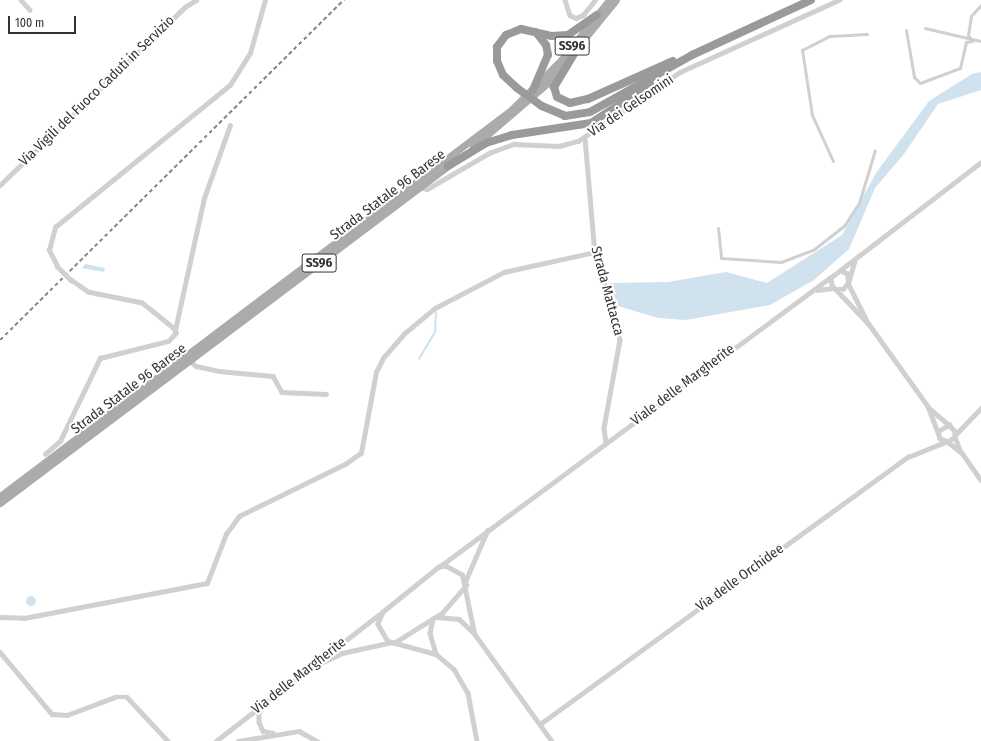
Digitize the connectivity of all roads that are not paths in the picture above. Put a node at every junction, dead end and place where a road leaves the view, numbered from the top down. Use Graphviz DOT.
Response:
graph roads {
  1 [pos="21,0"];
  2 [pos="196,0"];
  3 [pos="265,0"];
  4 [pos="564,0"];
  5 [pos="594,0"];
  6 [pos="608,0"];
  7 [pos="616,0"];
  8 [pos="805,0"];
  9 [pos="811,0"];
  10 [pos="839,0"];
  11 [pos="981,5"];
  12 [pos="797,6"];
  13 [pos="30,10"];
  14 [pos="596,15"];
  15 [pos="925,28"];
  16 [pos="906,30"];
  17 [pos="536,32"];
  18 [pos="867,34"];
  19 [pos="972,41"];
  20 [pos="981,42"];
  21 [pos="574,54"];
  22 [pos="692,55"];
  23 [pos="678,62"];
  24 [pos="533,90"];
  25 [pos="230,125"];
  26 [pos="585,138"];
  27 [pos="875,150"];
  28 [pos="833,161"];
  29 [pos="981,162"];
  30 [pos="448,166"];
  31 [pos="0,185"];
  32 [pos="420,187"];
  33 [pos="718,228"];
  34 [pos="595,252"];
  35 [pos="854,262"];
  36 [pos="839,270"];
  37 [pos="830,278"];
  38 [pos="849,281"];
  39 [pos="835,288"];
  40 [pos="812,292"];
  41 [pos="869,325"];
  42 [pos="175,330"];
  43 [pos="189,360"];
  44 [pos="326,394"];
  45 [pos="928,407"];
  46 [pos="981,408"];
  47 [pos="949,425"];
  48 [pos="938,431"];
  49 [pos="956,435"];
  50 [pos="606,442"];
  51 [pos="947,442"];
  52 [pos="63,448"];
  53 [pos="52,450"];
  54 [pos="962,453"];
  55 [pos="47,456"];
  56 [pos="43,470"];
  57 [pos="981,480"];
  58 [pos="538,493"];
  59 [pos="0,496"];
  60 [pos="0,503"];
  61 [pos="0,508"];
  62 [pos="488,530"];
  63 [pos="439,567"];
  64 [pos="465,583"];
  65 [pos="383,612"];
  66 [pos="435,618"];
  67 [pos="1,619"];
  68 [pos="474,633"];
  69 [pos="393,642"];
  70 [pos="0,652"];
  71 [pos="436,654"];
  72 [pos="309,670"];
  73 [pos="267,701"];
  74 [pos="540,724"];
  75 [pos="278,734"];
  76 [pos="168,741"];
  77 [pos="216,741"];
  78 [pos="238,741"];
  79 [pos="317,741"];
  80 [pos="477,741"];
  81 [pos="552,741"];
  1 -- 13 [label="street"];
  2 -- 31 [label="street, Via Vigili del Fuoco Caduti in Servizio"];
  3 -- 42 [label="street, bridge"];
  4 -- 5 [label="street"];
  6 -- 14 [label="main road, Strada Statale 96 Barese / SS96"];
  7 -- 21 [label="main road, Strada Statale 96 Barese / SS96"];
  8 -- 12 [label="highway"];
  9 -- 12 [label="highway"];
  10 -- 26 [label="street, Via dei Gelsomini"];
  11 -- 19 [label="street"];
  12 -- 22 [label="highway"];
  14 -- 17 [label="highway"];
  14 -- 24 [label="main road, Strada Statale 96 Barese / SS96"];
  15 -- 19 [label="street"];
  16 -- 19 [label="street"];
  17 -- 23 [label="highway, bridge"];
  17 -- 24 [label="highway"];
  18 -- 28 [label="street"];
  19 -- 20 [label="street"];
  21 -- 22 [label="highway"];
  21 -- 30 [label="main road, Strada Statale 96 Barese / SS96"];
  22 -- 23 [label="highway"];
  23 -- 30 [label="highway"];
  24 -- 52 [label="main road, Strada Statale 96 Barese / SS96"];
  25 -- 42 [label="street"];
  26 -- 32 [label="street, Via dei Gelsomini"];
  26 -- 34 [label="street, Strada Mattacca"];
  27 -- 33 [label="street"];
  29 -- 35 [label="street"];
  30 -- 32 [label="main road, Strada Statale 96 Barese / SS96"];
  32 -- 43 [label="main road, Strada Statale 96 Barese / SS96"];
  34 -- 50 [label="street, Strada Mattacca"];
  34 -- 67 [label="street"];
  35 -- 36 [label="street"];
  35 -- 38 [label="street"];
  36 -- 37 [label="street"];
  36 -- 38 [label="street"];
  37 -- 39 [label="street"];
  37 -- 40 [label="street, Viale delle Margherite"];
  38 -- 39 [label="street"];
  38 -- 41 [label="street"];
  39 -- 40 [label="street"];
  39 -- 41 [label="street"];
  40 -- 50 [label="street, Viale delle Margherite"];
  41 -- 45 [label="street"];
  42 -- 53 [label="street"];
  43 -- 44 [label="street"];
  43 -- 56 [label="main road, Strada Statale 96 Barese / SS96"];
  45 -- 47 [label="street"];
  45 -- 48 [label="street"];
  46 -- 49 [label="street, Via delle Orchidee"];
  47 -- 48 [label="street"];
  47 -- 49 [label="street"];
  48 -- 51 [label="street"];
  49 -- 51 [label="street, Via delle Orchidee"];
  49 -- 54 [label="street"];
  50 -- 58 [label="street, Viale delle Margherite"];
  51 -- 54 [label="street"];
  51 -- 74 [label="street, Via delle Orchidee"];
  52 -- 53 [label="main road"];
  52 -- 55 [label="main road, Strada Statale 96 Barese / SS96"];
  53 -- 55 [label="main road"];
  54 -- 57 [label="street"];
  55 -- 59 [label="main road, Strada Statale 96 Barese / SS96"];
  56 -- 60 [label="main road, Strada Statale 96 Barese / SS96"];
  56 -- 61 [label="street"];
  58 -- 62 [label="street, Via delle Margherite"];
  62 -- 63 [label="street, Via delle Margherite"];
  62 -- 64 [label="street"];
  63 -- 64 [label="street"];
  63 -- 65 [label="street, Via delle Margherite"];
  64 -- 66 [label="street"];
  64 -- 68 [label="street"];
  65 -- 69 [label="street"];
  65 -- 72 [label="street, Via delle Margherite"];
  66 -- 68 [label="street"];
  66 -- 69 [label="street"];
  66 -- 71 [label="street"];
  68 -- 74 [label="street"];
  69 -- 71 [label="street"];
  69 -- 72 [label="street"];
  70 -- 76 [label="street"];
  71 -- 80 [label="street"];
  72 -- 73 [label="street, Via delle Margherite"];
  73 -- 75 [label="street"];
  73 -- 77 [label="street, Via delle Margherite"];
  74 -- 81 [label="street"];
  75 -- 78 [label="street"];
  75 -- 79 [label="street"];
}
